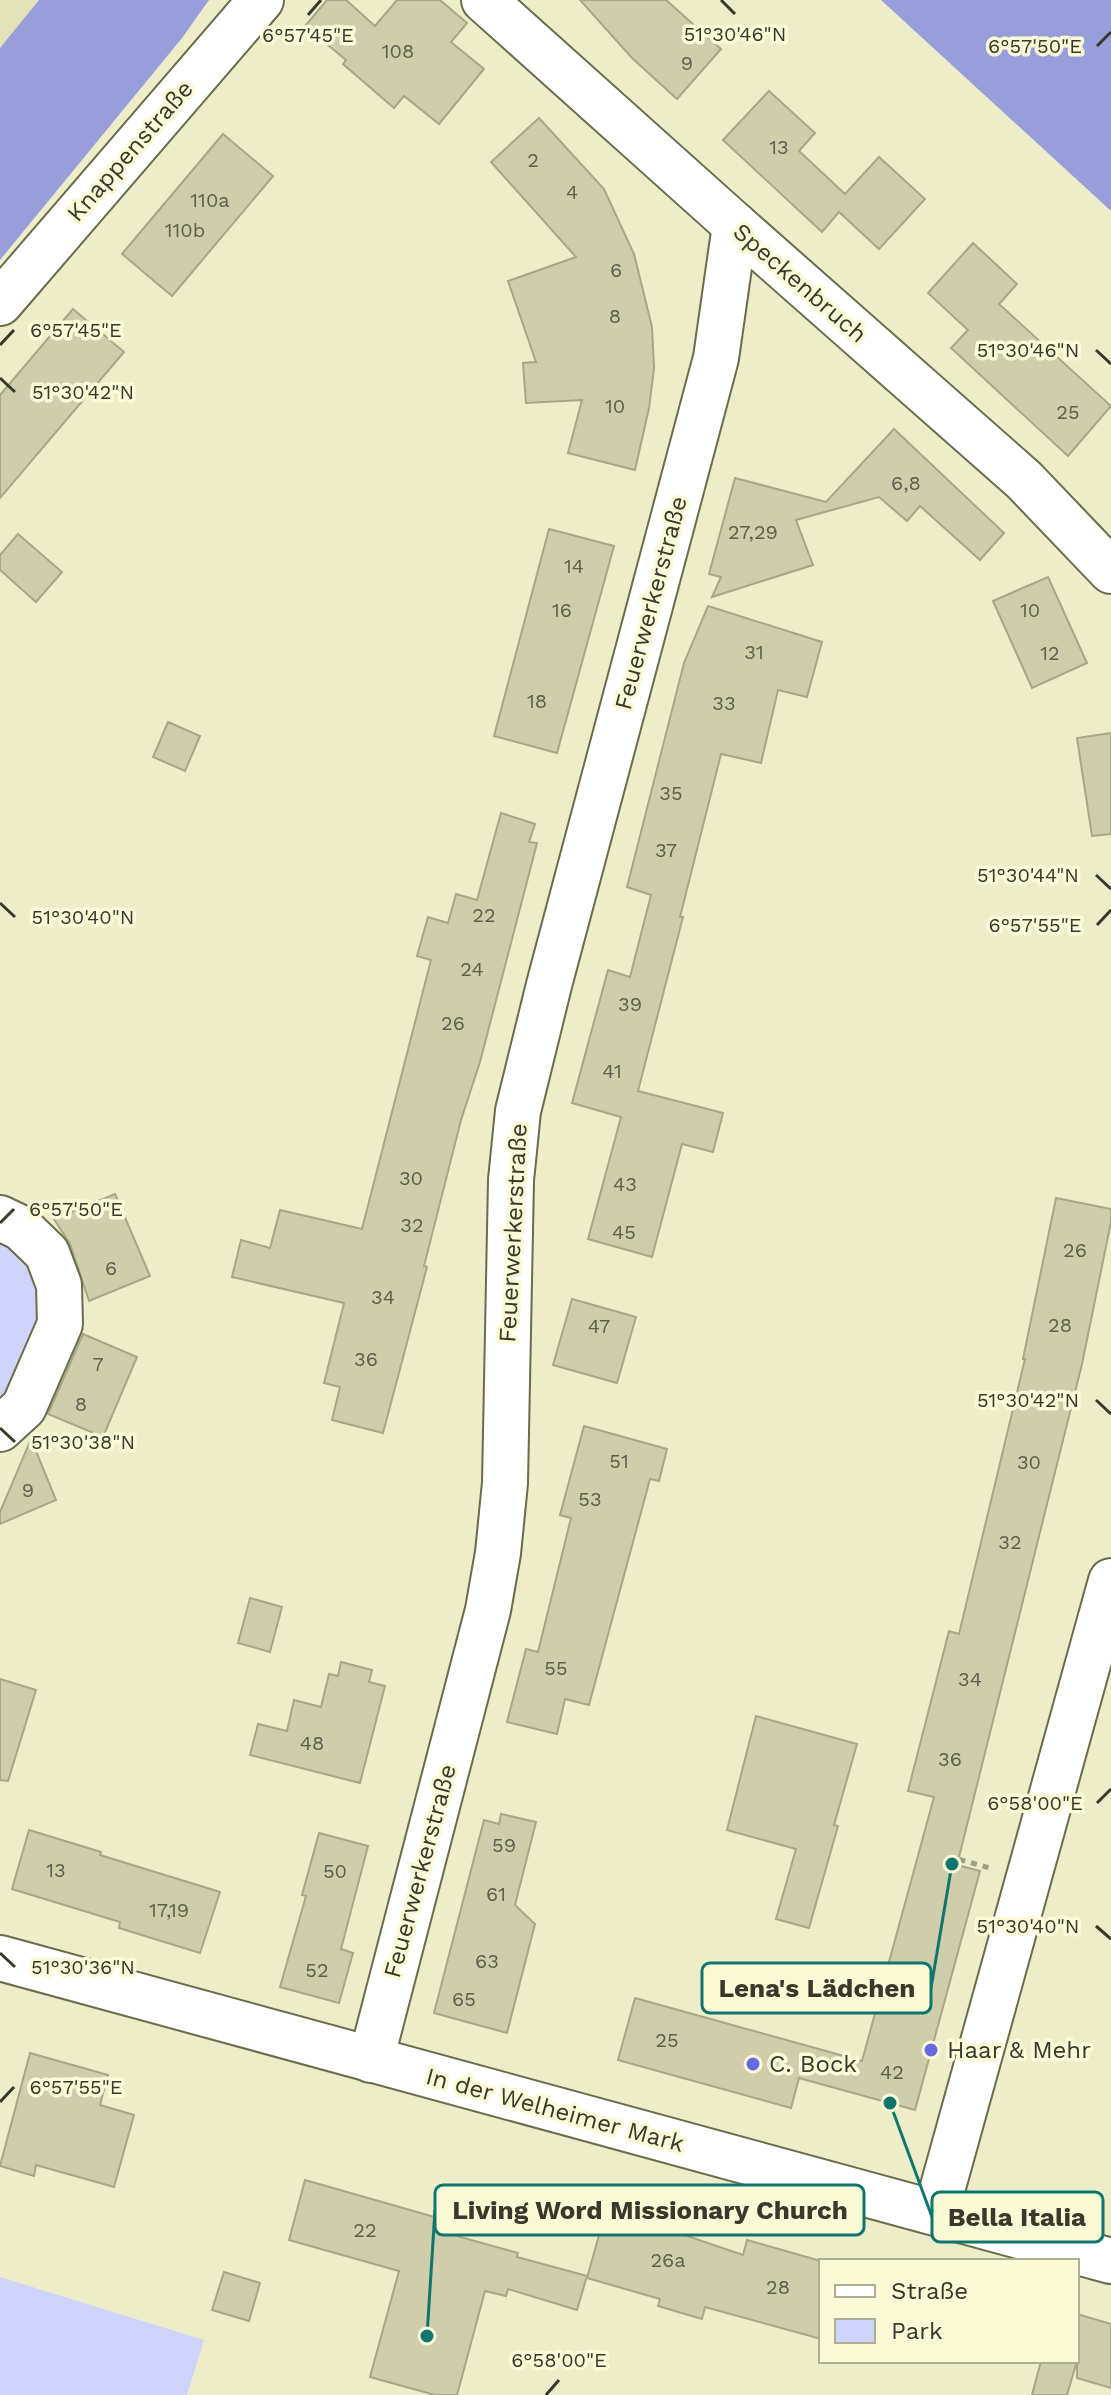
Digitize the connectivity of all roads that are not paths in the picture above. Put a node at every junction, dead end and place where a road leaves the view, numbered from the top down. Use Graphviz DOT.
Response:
graph roads {
  1 [pos="261,0"];
  2 [pos="484,0"];
  3 [pos="735,225"];
  4 [pos="0,303"];
  5 [pos="1111,571"];
  6 [pos="0,1218"];
  7 [pos="0,1429"];
  8 [pos="1111,1581"];
  9 [pos="0,1958"];
  10 [pos="371,2060"];
  11 [pos="936,2212"];
  12 [pos="1111,2261"];
  1 -- 4 [label="street, Knappenstraße"];
  2 -- 3 [label="street, Speckenbruch"];
  3 -- 5 [label="street, Speckenbruch"];
  3 -- 10 [label="street, Feuerwerkerstraße"];
  6 -- 7 [label="street"];
  8 -- 11 [label="street"];
  9 -- 10 [label="street, In der Welheimer Mark"];
  10 -- 11 [label="street, In der Welheimer Mark"];
  11 -- 12 [label="street, In der Welheimer Mark"];
}
